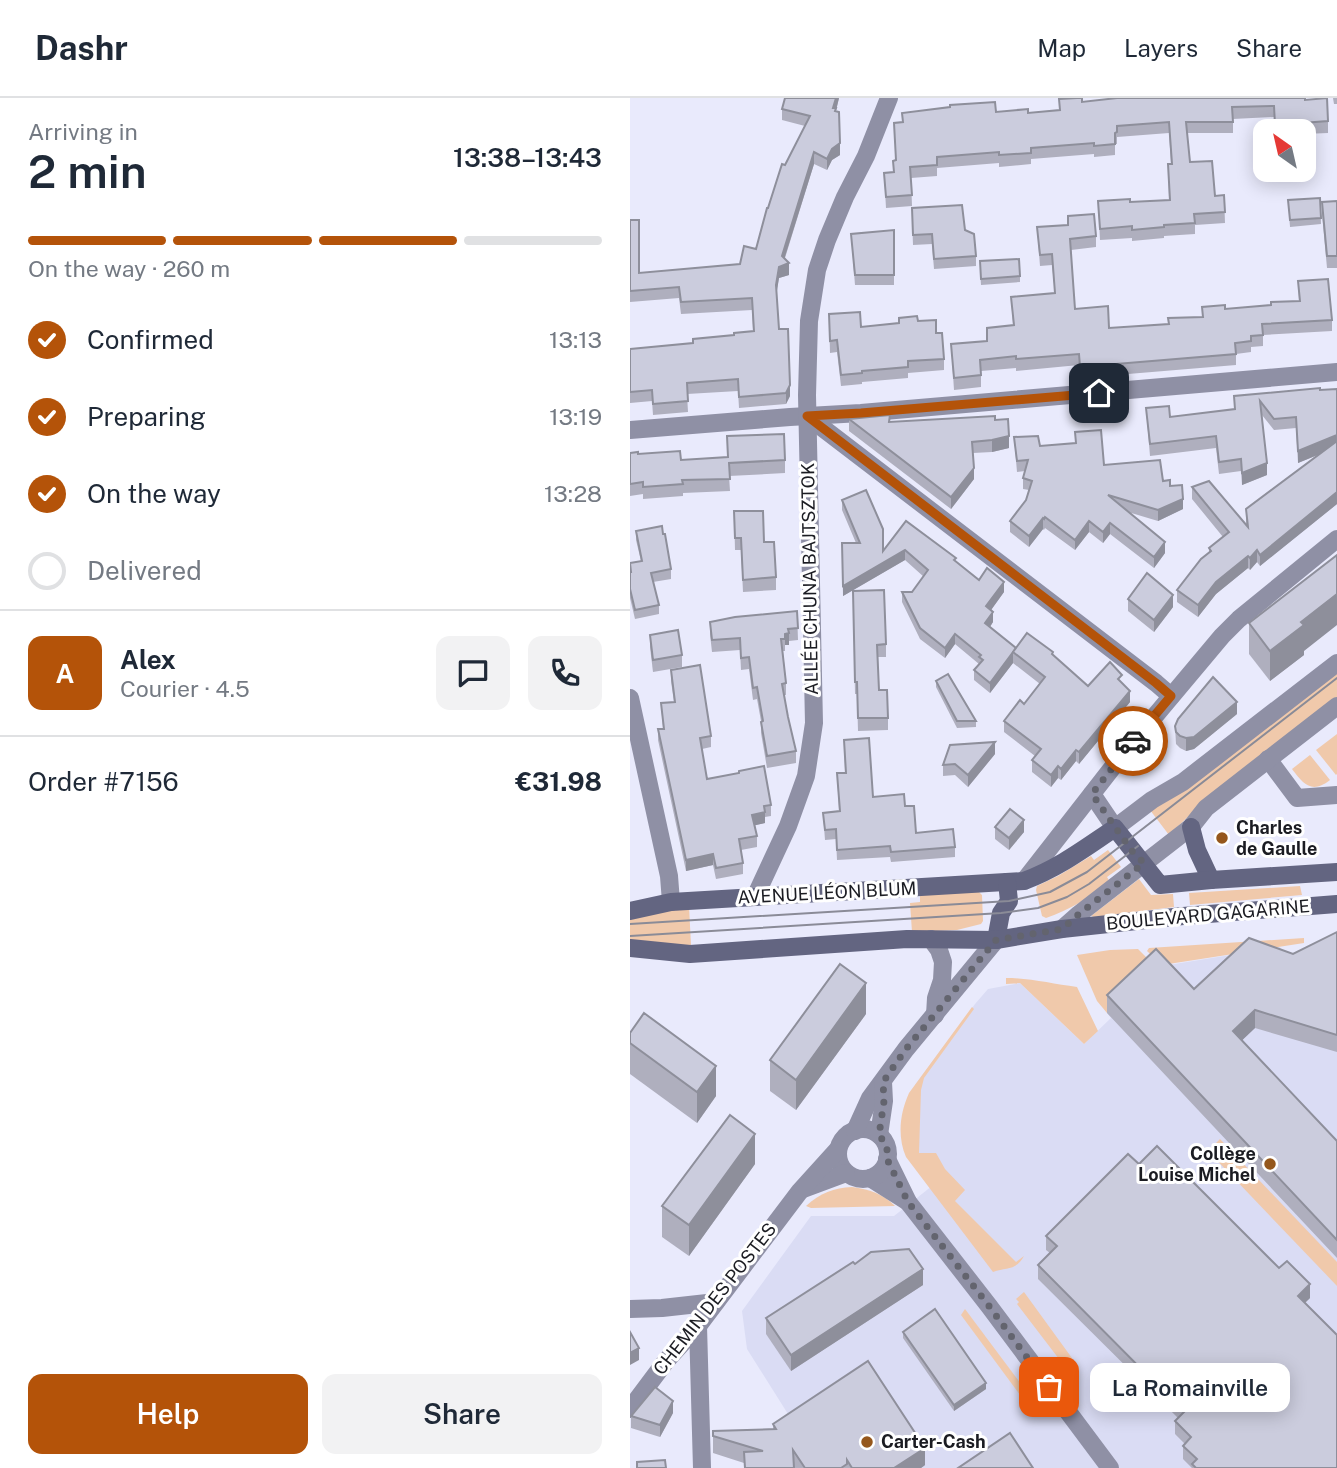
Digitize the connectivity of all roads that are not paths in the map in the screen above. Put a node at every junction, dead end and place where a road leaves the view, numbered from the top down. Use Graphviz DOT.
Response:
graph roads {
  1 [pos="889,98"];
  2 [pos="1337,372"];
  3 [pos="807,416"];
  4 [pos="630,430"];
  5 [pos="1337,539"];
  6 [pos="1337,663"];
  7 [pos="1171,696"];
  8 [pos="630,698"];
  9 [pos="1337,706"];
  10 [pos="1268,759"];
  11 [pos="1092,794"];
  12 [pos="1337,795"];
  13 [pos="1191,827"];
  14 [pos="1115,828"];
  15 [pos="1144,863"];
  16 [pos="1337,872"];
  17 [pos="1211,880"];
  18 [pos="1016,881"];
  19 [pos="755,897"];
  20 [pos="671,902"];
  21 [pos="1337,904"];
  22 [pos="630,911"];
  23 [pos="1062,929"];
  24 [pos="931,939"];
  25 [pos="996,940"];
  26 [pos="630,948"];
  27 [pos="935,1015"];
  28 [pos="883,1082"];
  29 [pos="855,1130"];
  30 [pos="879,1135"];
  31 [pos="838,1149"];
  32 [pos="887,1159"];
  33 [pos="846,1173"];
  34 [pos="870,1178"];
  35 [pos="800,1191"];
  36 [pos="908,1202"];
  37 [pos="716,1302"];
  38 [pos="630,1309"];
  39 [pos="698,1326"];
  40 [pos="630,1409"];
  41 [pos="702,1468"];
  42 [pos="1110,1468"];
  1 -- 3 [label="street, ALLÉE CHUNA BAJTSZTOK"];
  2 -- 3 [label="street"];
  3 -- 4 [label="street"];
  3 -- 7 [label="street"];
  3 -- 19 [label="street, ALLÉE CHUNA BAJTSZTOK"];
  5 -- 7 [label="street"];
  6 -- 14 [label="street"];
  7 -- 11 [label="street"];
  8 -- 20 [label="street"];
  9 -- 10 [label="street"];
  10 -- 12 [label="street"];
  10 -- 13 [label="street"];
  11 -- 14 [label="street"];
  11 -- 18 [label="street"];
  13 -- 15 [label="street"];
  13 -- 17 [label="main road"];
  14 -- 15 [label="main road, BOULEVARD GAGARINE"];
  14 -- 18 [label="main road"];
  15 -- 17 [label="main road, BOULEVARD GAGARINE"];
  15 -- 23 [label="street"];
  16 -- 17 [label="main road, BOULEVARD GAGARINE"];
  18 -- 19 [label="main road, AVENUE LÉON BLUM"];
  18 -- 25 [label="main road"];
  19 -- 20 [label="main road, AVENUE LÉON BLUM"];
  20 -- 22 [label="main road, AVENUE LÉON BLUM"];
  21 -- 23 [label="main road, BOULEVARD GAGARINE"];
  23 -- 25 [label="main road, BOULEVARD GAGARINE"];
  24 -- 25 [label="main road"];
  24 -- 26 [label="main road"];
  24 -- 27 [label="street"];
  25 -- 27 [label="street"];
  27 -- 28 [label="street"];
  28 -- 29 [label="street"];
  28 -- 30 [label="street"];
  29 -- 30 [label="street"];
  29 -- 31 [label="street"];
  30 -- 32 [label="street"];
  31 -- 33 [label="street"];
  31 -- 35 [label="street, CHEMIN DES POSTES"];
  32 -- 34 [label="street"];
  32 -- 36 [label="street"];
  33 -- 34 [label="street"];
  33 -- 35 [label="street"];
  34 -- 36 [label="street"];
  35 -- 37 [label="street, CHEMIN DES POSTES"];
  36 -- 42 [label="street"];
  37 -- 38 [label="street"];
  37 -- 39 [label="street, CHEMIN DES POSTES"];
  39 -- 40 [label="street, CHEMIN DES POSTES"];
  39 -- 41 [label="street"];
}
